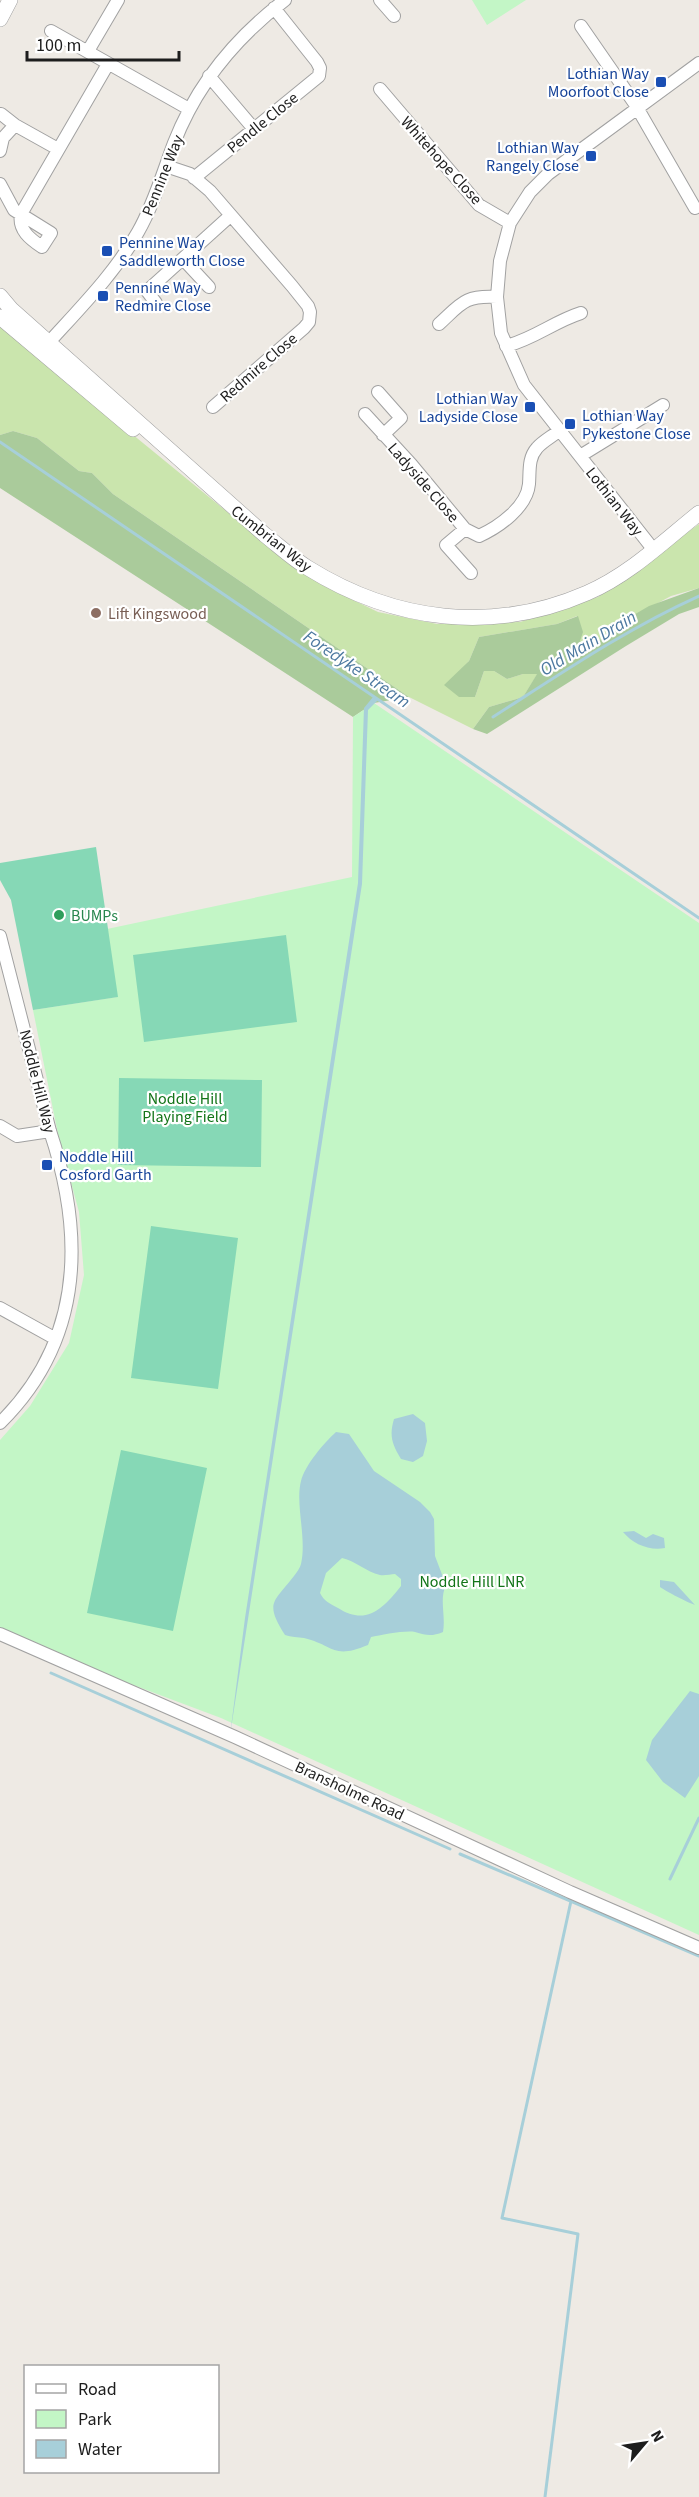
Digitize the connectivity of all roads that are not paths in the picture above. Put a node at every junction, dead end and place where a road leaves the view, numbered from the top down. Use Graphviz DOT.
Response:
graph roads {
  1 [pos="10,0"];
  2 [pos="118,0"];
  3 [pos="380,0"];
  4 [pos="279,4"];
  5 [pos="394,16"];
  6 [pos="0,19"];
  7 [pos="581,26"];
  8 [pos="51,31"];
  9 [pos="88,51"];
  10 [pos="317,62"];
  11 [pos="699,63"];
  12 [pos="108,64"];
  13 [pos="209,76"];
  14 [pos="380,89"];
  15 [pos="189,109"];
  16 [pos="637,109"];
  17 [pos="1,114"];
  18 [pos="15,125"];
  19 [pos="254,129"];
  20 [pos="58,149"];
  21 [pos="0,152"];
  22 [pos="166,166"];
  23 [pos="194,178"];
  24 [pos="0,184"];
  25 [pos="695,208"];
  26 [pos="230,216"];
  27 [pos="510,223"];
  28 [pos="183,259"];
  29 [pos="209,287"];
  30 [pos="0,296"];
  31 [pos="497,297"];
  32 [pos="156,303"];
  33 [pos="581,312"];
  34 [pos="0,316"];
  35 [pos="439,324"];
  36 [pos="506,346"];
  37 [pos="44,347"];
  38 [pos="378,392"];
  39 [pos="663,405"];
  40 [pos="213,407"];
  41 [pos="365,414"];
  42 [pos="560,430"];
  43 [pos="383,435"];
  44 [pos="580,456"];
  45 [pos="699,513"];
  46 [pos="465,529"];
  47 [pos="653,549"];
  48 [pos="471,573"];
  49 [pos="0,936"];
  50 [pos="5,972"];
  51 [pos="0,1126"];
  52 [pos="50,1131"];
  53 [pos="0,1308"];
  54 [pos="56,1339"];
  55 [pos="0,1423"];
  56 [pos="0,1634"];
  57 [pos="699,1948"];
  1 -- 6 [label="street"];
  2 -- 9 [label="street"];
  3 -- 5 [label="street"];
  4 -- 10 [label="street, Pennine Way"];
  4 -- 13 [label="street, Pennine Way"];
  7 -- 16 [label="street"];
  8 -- 9 [label="street"];
  9 -- 12 [label="street"];
  10 -- 19 [label="street, Pendle Close"];
  11 -- 16 [label="street, Lothian Way"];
  12 -- 15 [label="street"];
  12 -- 20 [label="street"];
  13 -- 15 [label="street, Pennine Way"];
  13 -- 19 [label="street"];
  14 -- 27 [label="street, Whitehope Close"];
  15 -- 22 [label="street, Pennine Way"];
  16 -- 25 [label="street"];
  16 -- 27 [label="street, Lothian Way"];
  17 -- 18 [label="street"];
  18 -- 20 [label="street"];
  18 -- 21 [label="street"];
  19 -- 23 [label="street, Pendle Close"];
  20 -- 24 [label="street"];
  22 -- 23 [label="street, Redmire Close"];
  22 -- 37 [label="street, Pennine Way"];
  23 -- 26 [label="street, Redmire Close"];
  26 -- 28 [label="street"];
  26 -- 40 [label="street, Redmire Close"];
  27 -- 31 [label="street, Lothian Way"];
  28 -- 29 [label="street"];
  28 -- 32 [label="street"];
  30 -- 37 [label="street, Cumbrian Way"];
  31 -- 35 [label="street"];
  31 -- 36 [label="street, Lothian Way"];
  33 -- 36 [label="street"];
  34 -- 37 [label="street, Cumbrian Way"];
  36 -- 42 [label="street, Lothian Way"];
  37 -- 47 [label="street, Cumbrian Way"];
  38 -- 43 [label="street, Ladyside Close"];
  39 -- 44 [label="street"];
  41 -- 43 [label="street, Ladyside Close"];
  42 -- 44 [label="street, Lothian Way"];
  42 -- 46 [label="street, Ladyside Close"];
  43 -- 46 [label="street, Ladyside Close"];
  44 -- 47 [label="street, Lothian Way"];
  45 -- 47 [label="street, Cumbrian Way"];
  46 -- 48 [label="street, Ladyside Close"];
  49 -- 50 [label="street, Noddle Hill Way"];
  50 -- 52 [label="street, Noddle Hill Way"];
  51 -- 52 [label="street"];
  52 -- 54 [label="street, Noddle Hill Way"];
  53 -- 54 [label="street"];
  54 -- 55 [label="street, Noddle Hill Way"];
  56 -- 57 [label="street, Bransholme Road"];
}
